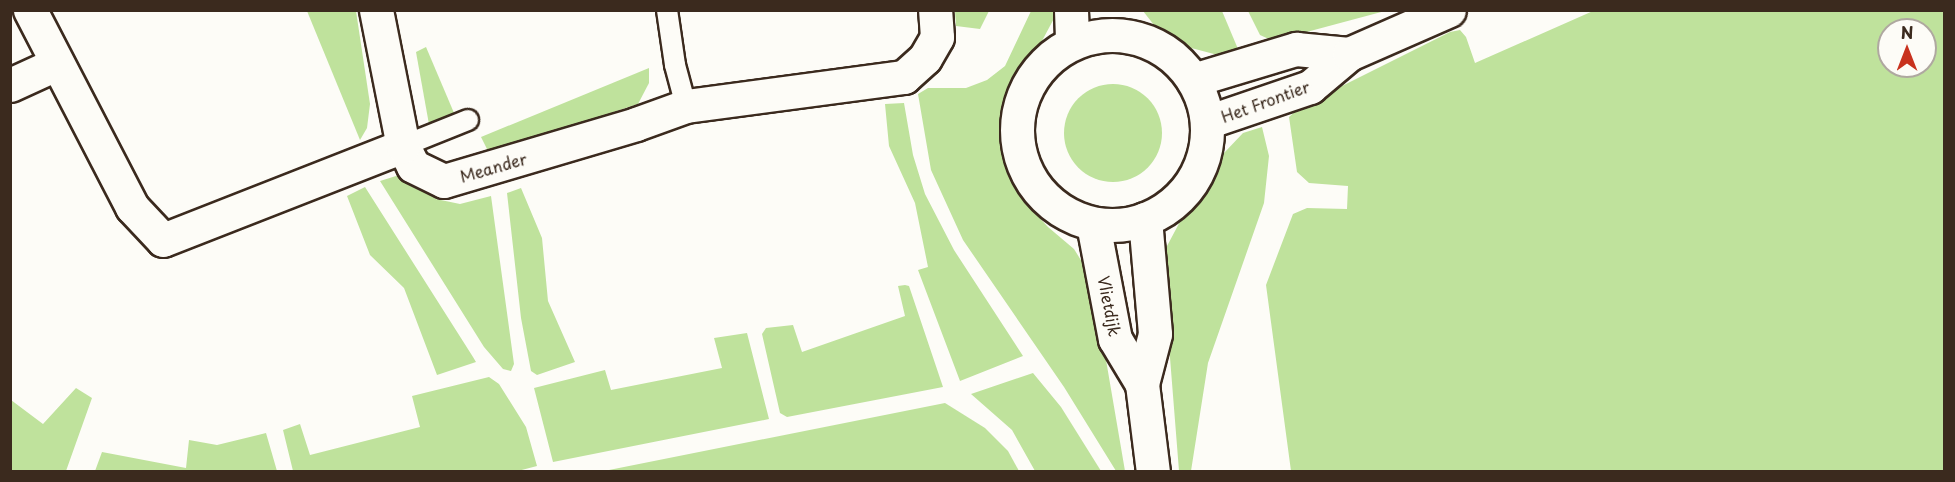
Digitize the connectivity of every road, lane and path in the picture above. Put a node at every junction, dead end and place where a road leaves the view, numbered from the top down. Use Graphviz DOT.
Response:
graph roads {
  1 [pos="30,10"];
  2 [pos="376,10"];
  3 [pos="668,10"];
  4 [pos="935,10"];
  5 [pos="1071,10"];
  6 [pos="1449,10"];
  7 [pos="1130,24"];
  8 [pos="1072,43"];
  9 [pos="1349,54"];
  10 [pos="56,64"];
  11 [pos="1193,80"];
  12 [pos="10,85"];
  13 [pos="686,106"];
  14 [pos="468,120"];
  15 [pos="1207,122"];
  16 [pos="403,146"];
  17 [pos="1145,219"];
  18 [pos="1093,224"];
  19 [pos="1142,384"];
  20 [pos="1152,471"];
  1 -- 10 [label="street"];
  2 -- 16 [label="street"];
  3 -- 13 [label="lane"];
  4 -- 13 [label="street, Meander"];
  5 -- 8 [label="street"];
  6 -- 9 [label="street, Het Frontier"];
  7 -- 8 [label="street"];
  7 -- 11 [label="street"];
  8 -- 18 [label="street"];
  9 -- 11 [label="street, Het Frontier"];
  9 -- 15 [label="street, Het Frontier"];
  10 -- 12 [label="street"];
  10 -- 16 [label="street"];
  11 -- 15 [label="street"];
  13 -- 16 [label="street, Meander"];
  14 -- 16 [label="lane"];
  15 -- 17 [label="street"];
  17 -- 18 [label="street"];
  17 -- 19 [label="street, Vlietdijk"];
  18 -- 19 [label="street, Vlietdijk"];
  19 -- 20 [label="street, Vlietdijk"];
}
